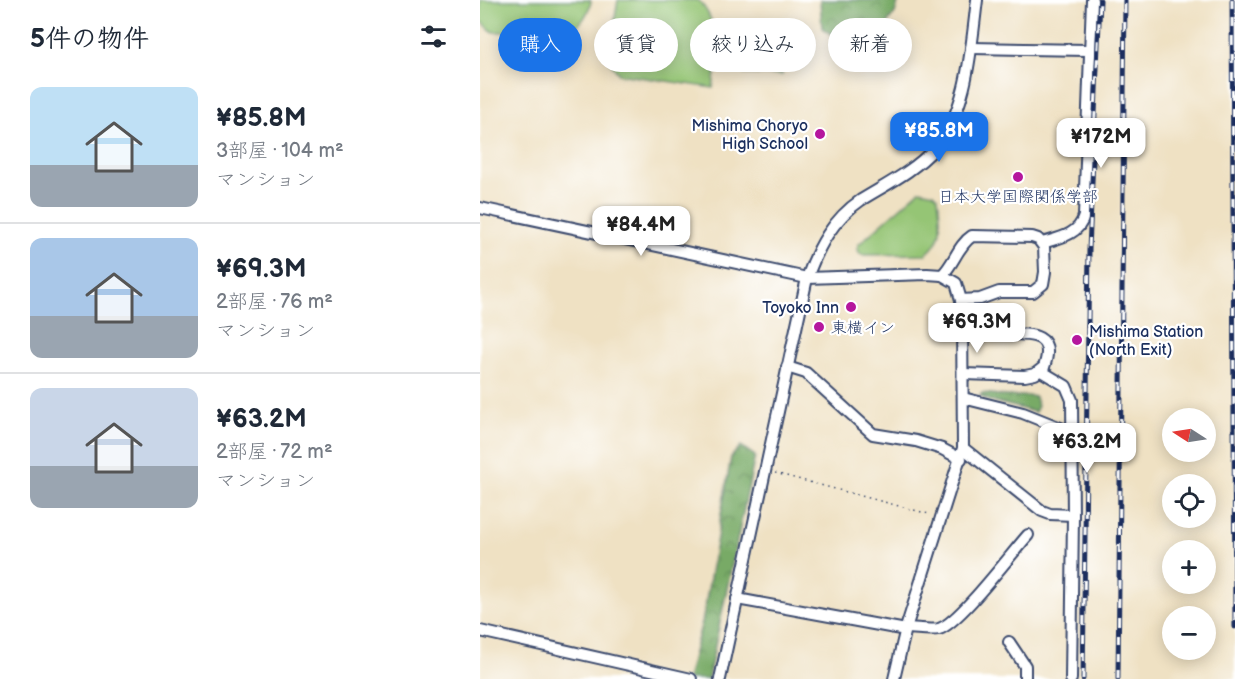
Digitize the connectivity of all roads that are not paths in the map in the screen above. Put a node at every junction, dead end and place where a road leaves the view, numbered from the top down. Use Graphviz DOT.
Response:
graph roads {
  1 [pos="977,0"];
  2 [pos="1092,0"];
  3 [pos="971,48"];
  4 [pos="1089,50"];
  5 [pos="480,208"];
  6 [pos="1042,243"];
  7 [pos="942,275"];
  8 [pos="807,278"];
  9 [pos="961,300"];
  10 [pos="963,334"];
  11 [pos="787,367"];
  12 [pos="1041,371"];
  13 [pos="963,374"];
  14 [pos="963,398"];
  15 [pos="1073,433"];
  16 [pos="962,453"];
  17 [pos="1073,515"];
  18 [pos="1028,535"];
  19 [pos="737,599"];
  20 [pos="906,629"];
  21 [pos="480,631"];
  22 [pos="1009,642"];
  23 [pos="691,679"];
  24 [pos="720,679"];
  25 [pos="894,679"];
  26 [pos="1025,679"];
  27 [pos="1071,679"];
  1 -- 3 [label="street"];
  2 -- 4 [label="street"];
  3 -- 4 [label="street"];
  3 -- 8 [label="street"];
  4 -- 6 [label="street"];
  5 -- 8 [label="street"];
  6 -- 7 [label="street"];
  6 -- 9 [label="street"];
  7 -- 8 [label="street"];
  7 -- 9 [label="street"];
  8 -- 11 [label="street"];
  9 -- 10 [label="street"];
  10 -- 12 [label="street"];
  10 -- 13 [label="street"];
  11 -- 16 [label="street"];
  11 -- 19 [label="street"];
  12 -- 13 [label="street"];
  12 -- 15 [label="street"];
  13 -- 14 [label="street"];
  14 -- 15 [label="street"];
  14 -- 16 [label="street"];
  15 -- 17 [label="street"];
  16 -- 17 [label="street"];
  16 -- 20 [label="street"];
  17 -- 27 [label="street"];
  18 -- 20 [label="street"];
  19 -- 20 [label="street"];
  19 -- 24 [label="street"];
  20 -- 25 [label="street"];
  21 -- 23 [label="street"];
  22 -- 26 [label="street"];
}
